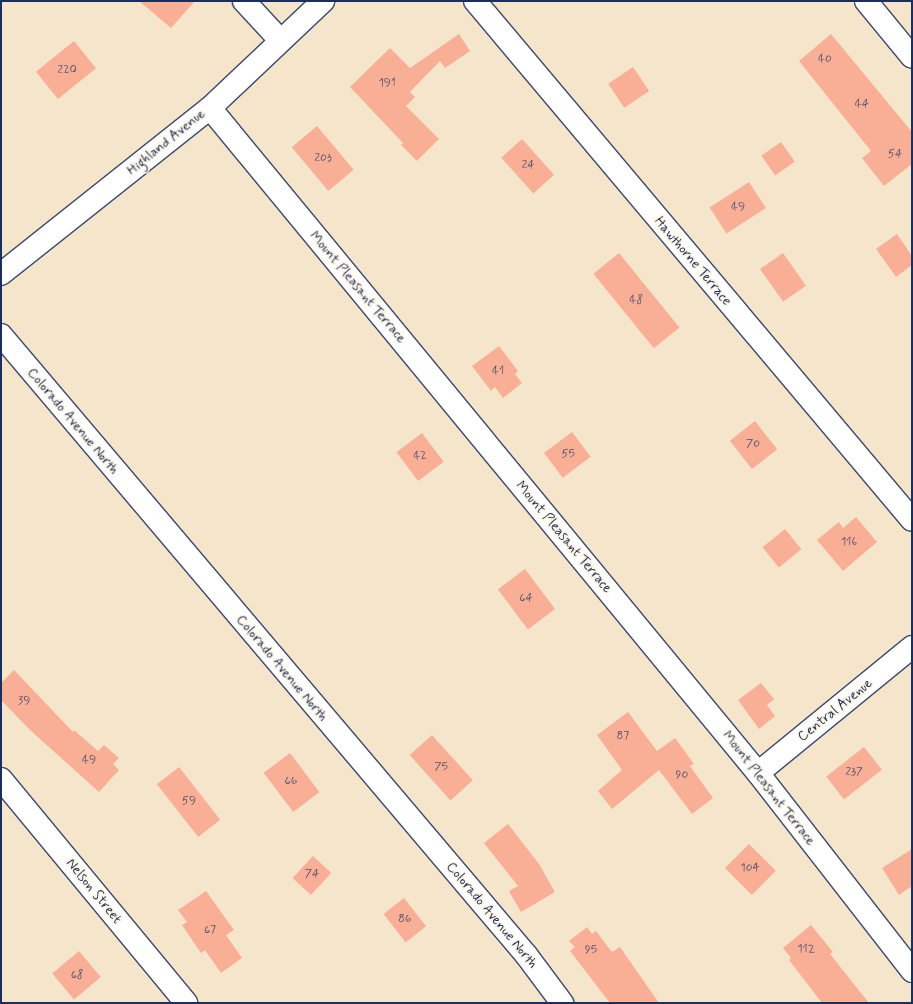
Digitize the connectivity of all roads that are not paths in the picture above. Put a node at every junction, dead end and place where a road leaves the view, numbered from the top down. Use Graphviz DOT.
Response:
graph roads {
  1 [pos="244,1"];
  2 [pos="322,1"];
  3 [pos="475,1"];
  4 [pos="866,1"];
  5 [pos="280,40"];
  6 [pos="912,57"];
  7 [pos="210,108"];
  8 [pos="1,274"];
  9 [pos="1,335"];
  10 [pos="912,520"];
  11 [pos="912,647"];
  12 [pos="758,773"];
  13 [pos="1,779"];
  14 [pos="912,971"];
  15 [pos="186,1003"];
  16 [pos="562,1003"];
  1 -- 5 [label="street"];
  2 -- 5 [label="street, Highland Avenue"];
  3 -- 10 [label="street, Hawthorne Terrace"];
  4 -- 6 [label="street"];
  5 -- 7 [label="street, Highland Avenue"];
  7 -- 8 [label="street, Highland Avenue"];
  7 -- 12 [label="street, Mount Pleasant Terrace"];
  9 -- 16 [label="street, Colorado Avenue North"];
  11 -- 12 [label="street, Central Avenue"];
  12 -- 14 [label="street, Mount Pleasant Terrace"];
  13 -- 15 [label="street, Nelson Street"];
}
